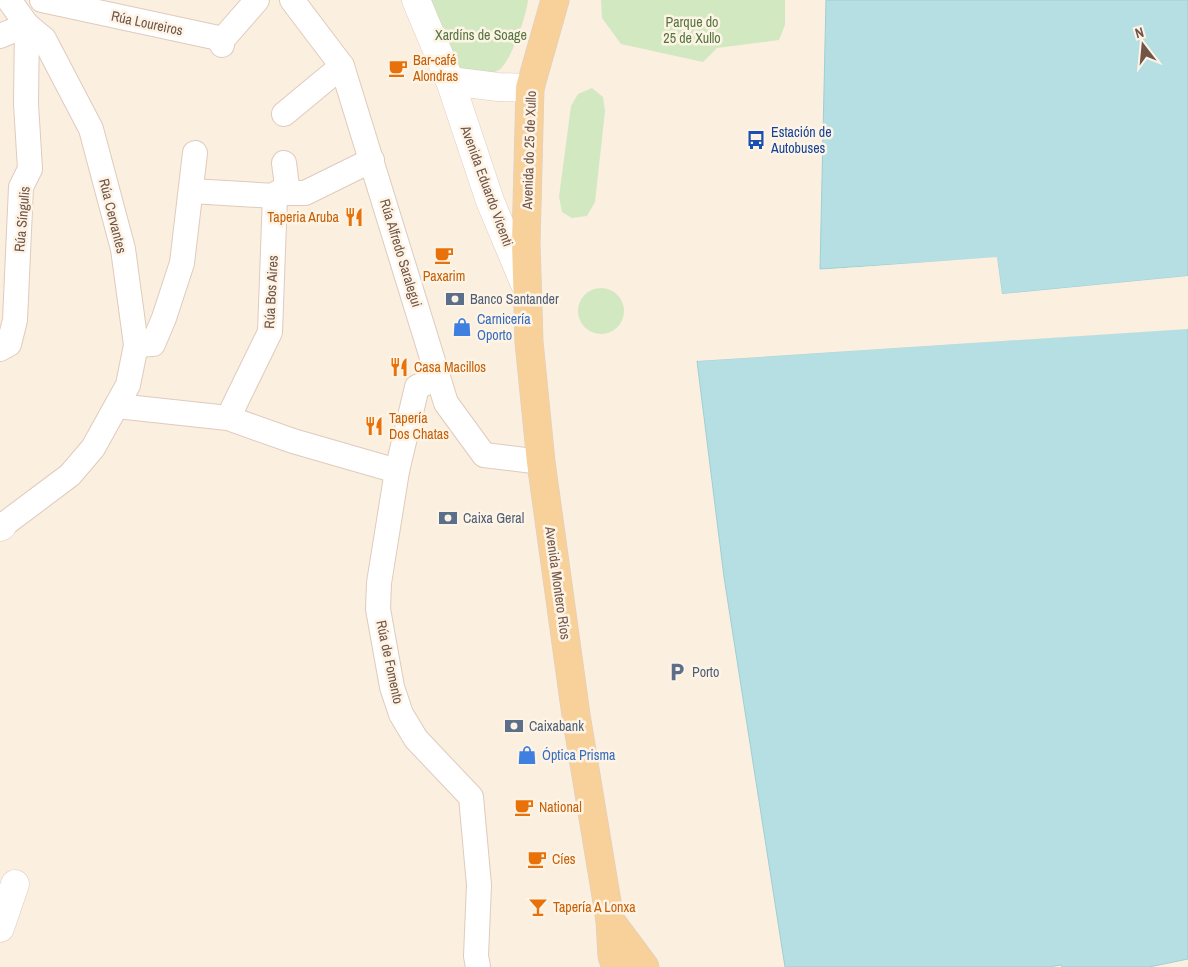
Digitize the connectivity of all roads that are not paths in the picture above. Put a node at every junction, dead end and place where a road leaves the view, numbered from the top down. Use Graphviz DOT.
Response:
graph roads {
  1 [pos="9,0"];
  2 [pos="42,0"];
  3 [pos="256,0"];
  4 [pos="292,0"];
  5 [pos="416,0"];
  6 [pos="555,0"];
  7 [pos="27,25"];
  8 [pos="0,36"];
  9 [pos="342,66"];
  10 [pos="450,81"];
  11 [pos="530,88"];
  12 [pos="284,114"];
  13 [pos="195,153"];
  14 [pos="372,160"];
  15 [pos="284,163"];
  16 [pos="191,191"];
  17 [pos="276,195"];
  18 [pos="526,244"];
  19 [pos="527,289"];
  20 [pos="136,345"];
  21 [pos="0,349"];
  22 [pos="438,378"];
  23 [pos="113,414"];
  24 [pos="228,418"];
  25 [pos="541,462"];
  26 [pos="397,471"];
  27 [pos="0,526"];
  28 [pos="15,884"];
  29 [pos="610,920"];
  30 [pos="0,928"];
  31 [pos="478,967"];
  32 [pos="616,967"];
  33 [pos="646,967"];
  1 -- 7 [label="street, Rúa Cervantes"];
  2 -- 3 [label="street, Rúa Loureiros"];
  4 -- 9 [label="street, Rúa Alfredo Saralegui"];
  5 -- 10 [label="street, Avenida Eduardo Vicenti"];
  6 -- 11 [label="main road, Avenida do 25 de Xullo"];
  7 -- 8 [label="street"];
  7 -- 20 [label="street, Rúa Cervantes"];
  7 -- 21 [label="street, Rúa Síngulis"];
  9 -- 12 [label="street"];
  9 -- 14 [label="street, Rúa Alfredo Saralegui"];
  10 -- 11 [label="street"];
  10 -- 19 [label="street, Avenida Eduardo Vicenti"];
  11 -- 18 [label="main road, Avenida do 25 de Xullo"];
  13 -- 16 [label="street"];
  14 -- 17 [label="street"];
  14 -- 22 [label="street, Rúa Alfredo Saralegui"];
  15 -- 17 [label="street, Rúa Bos Aires"];
  16 -- 17 [label="street"];
  16 -- 20 [label="street"];
  17 -- 24 [label="street, Rúa Bos Aires"];
  18 -- 19 [label="main road, Avenida Montero Ríos"];
  19 -- 25 [label="main road, Avenida Montero Ríos"];
  20 -- 23 [label="street, Rúa Cervantes"];
  22 -- 25 [label="street, Rúa Alfredo Saralegui"];
  22 -- 26 [label="street, Rúa de Fomento"];
  23 -- 24 [label="street"];
  23 -- 27 [label="street, Rúa Cervantes"];
  24 -- 26 [label="street"];
  25 -- 29 [label="main road, Avenida Montero Ríos"];
  26 -- 31 [label="street, Rúa de Fomento"];
  28 -- 30 [label="street"];
  29 -- 32 [label="main road, Avenida Montero Ríos"];
  29 -- 33 [label="main road"];
}
